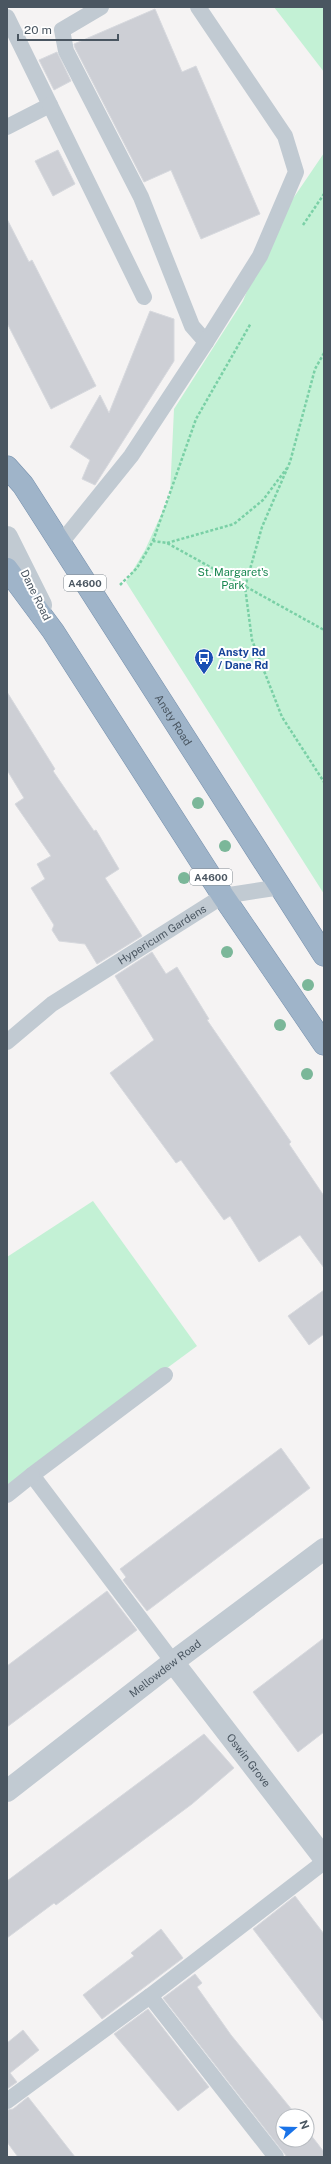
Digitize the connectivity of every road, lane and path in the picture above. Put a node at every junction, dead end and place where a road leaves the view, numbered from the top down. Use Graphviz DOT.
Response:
graph roads {
  1 [pos="101,7"];
  2 [pos="198,7"];
  3 [pos="7,17"];
  4 [pos="50,105"];
  5 [pos="7,126"];
  6 [pos="324,194"];
  7 [pos="299,230"];
  8 [pos="144,297"];
  9 [pos="253,319"];
  10 [pos="206,342"];
  11 [pos="324,353"];
  12 [pos="7,457"];
  13 [pos="290,462"];
  14 [pos="7,467"];
  15 [pos="23,485"];
  16 [pos="7,537"];
  17 [pos="154,542"];
  18 [pos="167,543"];
  19 [pos="60,544"];
  20 [pos="7,569"];
  21 [pos="245,587"];
  22 [pos="96,600"];
  23 [pos="324,630"];
  24 [pos="54,631"];
  25 [pos="324,782"];
  26 [pos="281,887"];
  27 [pos="223,896"];
  28 [pos="324,955"];
  29 [pos="7,1042"];
  30 [pos="324,1044"];
  31 [pos="165,1375"];
  32 [pos="32,1475"];
  33 [pos="7,1495"];
  34 [pos="324,1549"];
  35 [pos="173,1662"];
  36 [pos="7,1791"];
  37 [pos="323,1856"];
  38 [pos="150,1996"];
  39 [pos="7,2101"];
  40 [pos="276,2157"];
  1 -- 10 [label="lane"];
  2 -- 10 [label="lane"];
  3 -- 4 [label="lane"];
  4 -- 5 [label="lane"];
  4 -- 8 [label="lane"];
  6 -- 7 [label="path"];
  9 -- 17 [label="path"];
  10 -- 19 [label="lane"];
  11 -- 13 [label="path"];
  12 -- 15 [label="street"];
  13 -- 18 [label="path"];
  13 -- 21 [label="path"];
  14 -- 15 [label="highway, A4600"];
  15 -- 19 [label="highway, Ansty Road / A4600"];
  16 -- 24 [label="street, Dane Road"];
  17 -- 18 [label="path"];
  17 -- 22 [label="path"];
  18 -- 21 [label="path"];
  19 -- 22 [label="highway, Ansty Road / A4600"];
  20 -- 24 [label="highway, A4600"];
  21 -- 23 [label="path"];
  21 -- 25 [label="path"];
  22 -- 26 [label="highway, Ansty Road / A4600"];
  24 -- 27 [label="highway, A4600"];
  26 -- 27 [label="lane, Hypericum Gardens"];
  26 -- 28 [label="highway, Ansty Road / A4600"];
  27 -- 29 [label="lane, Hypericum Gardens"];
  27 -- 30 [label="highway, A4600"];
  31 -- 32 [label="lane"];
  32 -- 33 [label="lane"];
  32 -- 35 [label="lane"];
  34 -- 35 [label="street, Mellowdew Road"];
  35 -- 36 [label="street, Mellowdew Road"];
  35 -- 37 [label="street, Oswin Grove"];
  37 -- 38 [label="lane"];
  38 -- 39 [label="lane"];
  38 -- 40 [label="lane"];
}
